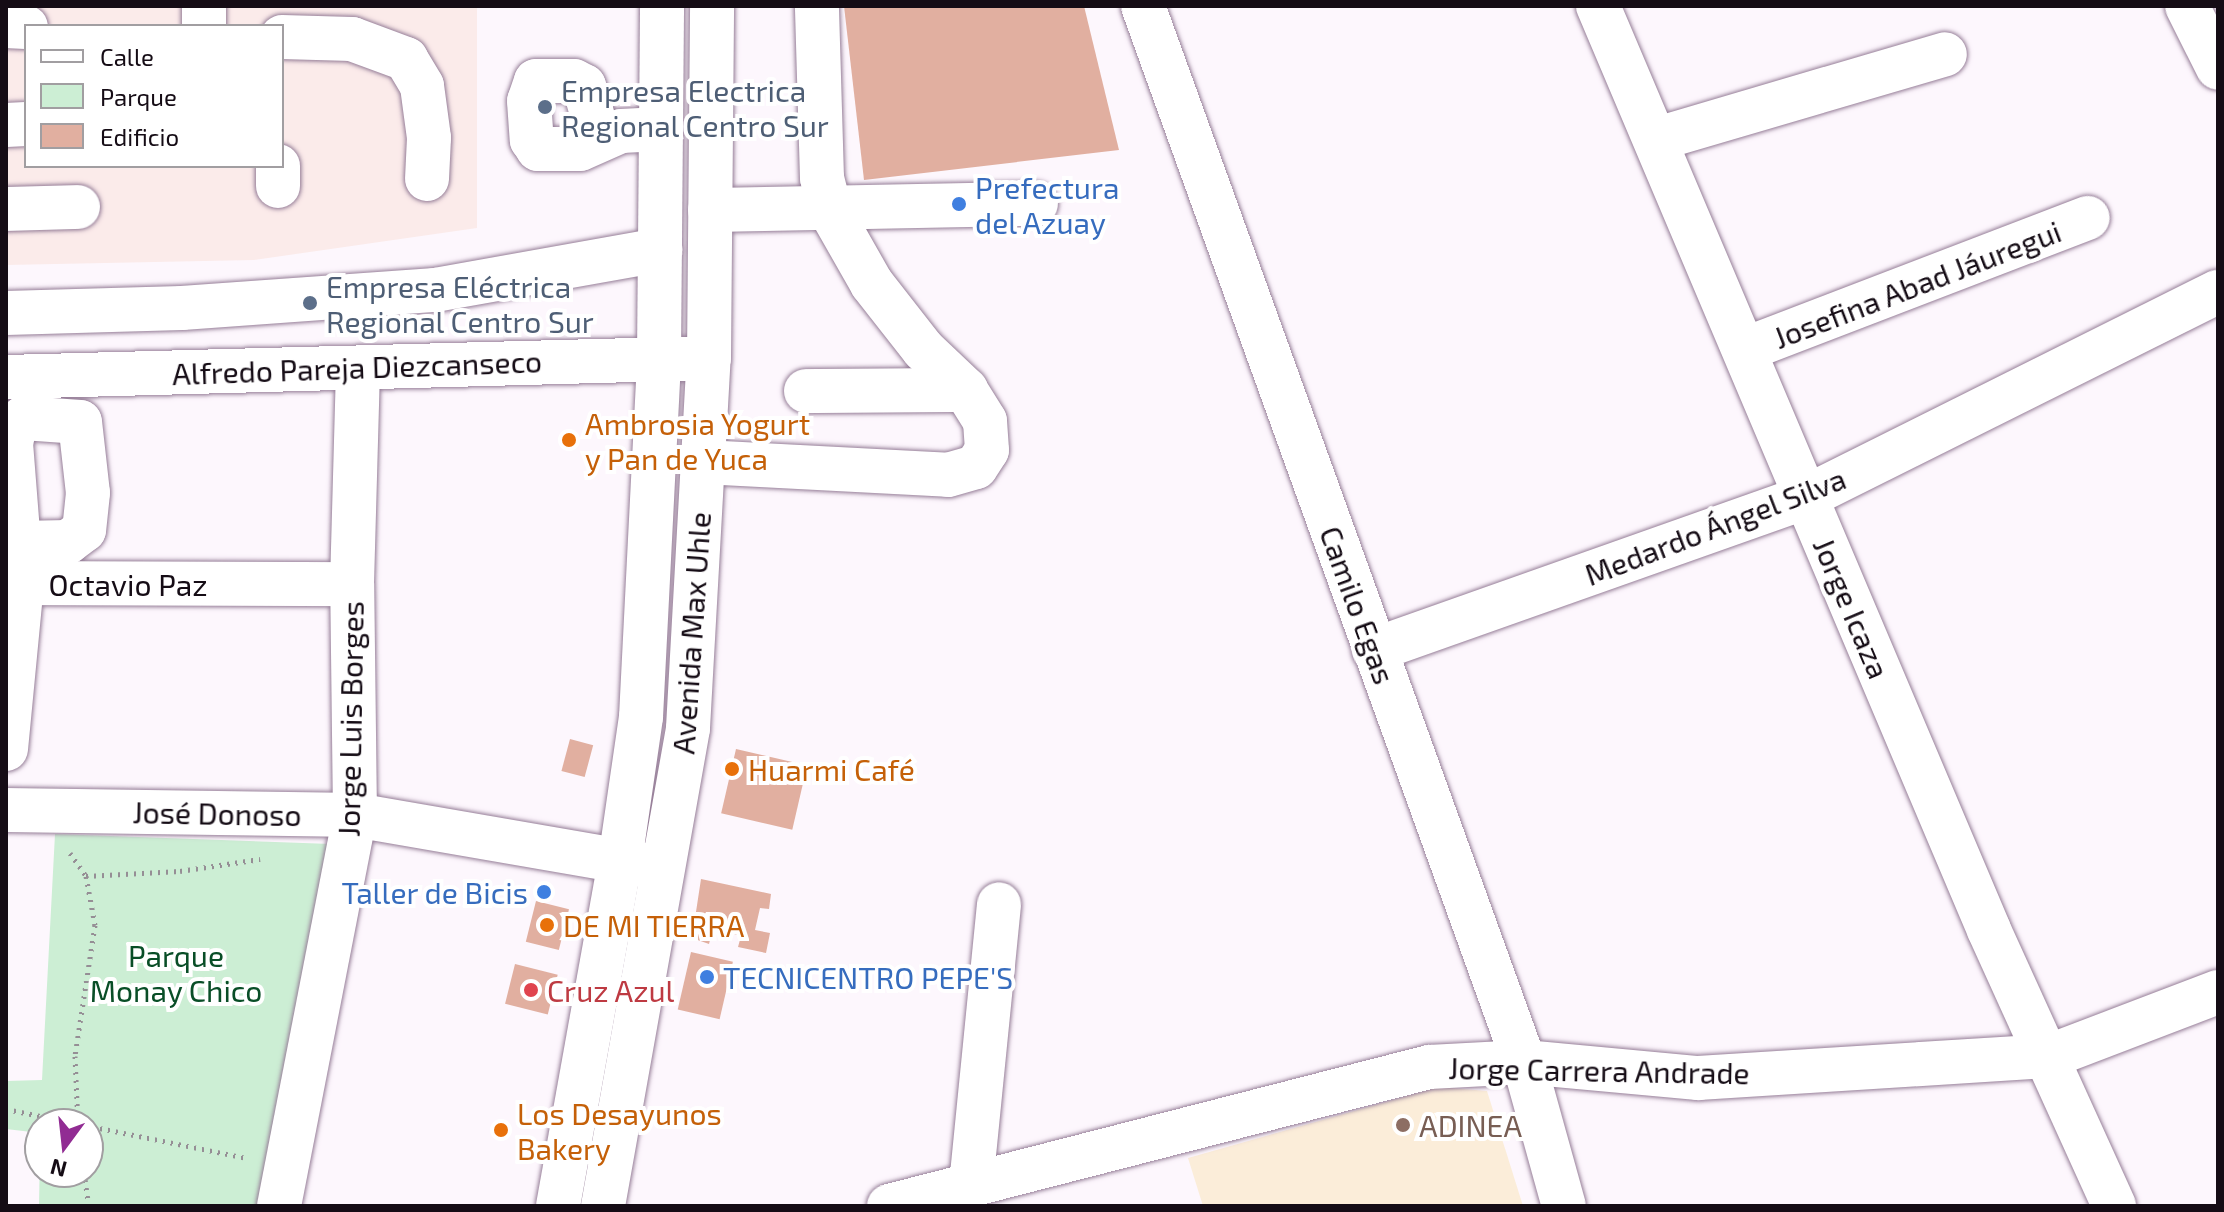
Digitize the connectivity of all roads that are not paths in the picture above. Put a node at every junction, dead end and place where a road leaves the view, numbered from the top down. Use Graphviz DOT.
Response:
graph roads {
  1 [pos="662,6"];
  2 [pos="712,6"];
  3 [pos="817,6"];
  4 [pos="1143,6"];
  5 [pos="1598,6"];
  6 [pos="2187,6"];
  7 [pos="284,37"];
  8 [pos="1945,54"];
  9 [pos="2218,68"];
  10 [pos="661,129"];
  11 [pos="599,138"];
  12 [pos="1657,139"];
  13 [pos="427,179"];
  14 [pos="1036,204"];
  15 [pos="78,207"];
  16 [pos="6,209"];
  17 [pos="710,210"];
  18 [pos="830,210"];
  19 [pos="2088,218"];
  20 [pos="660,250"];
  21 [pos="2218,292"];
  22 [pos="6,313"];
  23 [pos="1746,349"];
  24 [pos="659,356"];
  25 [pos="709,358"];
  26 [pos="358,369"];
  27 [pos="25,376"];
  28 [pos="966,390"];
  29 [pos="806,391"];
  30 [pos="45,419"];
  31 [pos="703,462"];
  32 [pos="1806,497"];
  33 [pos="20,563"];
  34 [pos="352,584"];
  35 [pos="1374,650"];
  36 [pos="6,749"];
  37 [pos="6,810"];
  38 [pos="355,815"];
  39 [pos="620,861"];
  40 [pos="663,869"];
  41 [pos="999,904"];
  42 [pos="2218,992"];
  43 [pos="2050,1056"];
  44 [pos="1524,1062"];
  45 [pos="971,1185"];
  46 [pos="283,1186"];
  47 [pos="558,1206"];
  48 [pos="603,1206"];
  49 [pos="889,1206"];
  50 [pos="1564,1206"];
  51 [pos="2114,1206"];
  1 -- 10 [label="street, Avenida Max Uhle"];
  2 -- 17 [label="street, Avenida Max Uhle"];
  3 -- 18 [label="street"];
  4 -- 35 [label="street, Camilo Egas"];
  5 -- 12 [label="street, Jorge Icaza"];
  6 -- 9 [label="street"];
  7 -- 13 [label="street"];
  8 -- 12 [label="street"];
  10 -- 11 [label="street"];
  10 -- 20 [label="street, Avenida Max Uhle"];
  12 -- 23 [label="street, Jorge Icaza"];
  14 -- 18 [label="street"];
  15 -- 16 [label="street"];
  17 -- 18 [label="street"];
  17 -- 25 [label="street, Avenida Max Uhle"];
  18 -- 28 [label="street"];
  19 -- 23 [label="street, Josefina Abad Jáuregui"];
  20 -- 22 [label="street"];
  20 -- 24 [label="street, Avenida Max Uhle"];
  21 -- 32 [label="street, Medardo Ángel Silva"];
  23 -- 32 [label="street, Jorge Icaza"];
  24 -- 25 [label="street, Alfredo Pareja Diezcanseco"];
  24 -- 26 [label="street, Alfredo Pareja Diezcanseco"];
  24 -- 39 [label="street, Avenida Max Uhle"];
  25 -- 31 [label="street, Avenida Max Uhle"];
  26 -- 27 [label="street, Alfredo Pareja Diezcanseco"];
  26 -- 34 [label="street, Jorge Luis Borges"];
  27 -- 30 [label="street"];
  28 -- 29 [label="street"];
  28 -- 31 [label="street"];
  30 -- 33 [label="street"];
  30 -- 33 [label="street"];
  31 -- 40 [label="street, Avenida Max Uhle"];
  32 -- 35 [label="street, Medardo Ángel Silva"];
  32 -- 43 [label="street, Jorge Icaza"];
  33 -- 34 [label="street, Octavio Paz"];
  33 -- 36 [label="street, Octavio Paz"];
  34 -- 38 [label="street, Jorge Luis Borges"];
  35 -- 44 [label="street, Camilo Egas"];
  37 -- 38 [label="street, José Donoso"];
  38 -- 39 [label="street, José Donoso"];
  38 -- 46 [label="street, Jorge Luis Borges"];
  39 -- 40 [label="street, José Donoso"];
  39 -- 47 [label="street, Avenida Max Uhle"];
  40 -- 48 [label="street, Avenida Max Uhle"];
  41 -- 45 [label="street"];
  42 -- 43 [label="street, Jorge Carrera Andrade"];
  43 -- 44 [label="street, Jorge Carrera Andrade"];
  43 -- 51 [label="street, Jorge Icaza"];
  44 -- 45 [label="street, Jorge Carrera Andrade"];
  44 -- 50 [label="street, Camilo Egas"];
  45 -- 49 [label="street, Jorge Carrera Andrade"];
}
